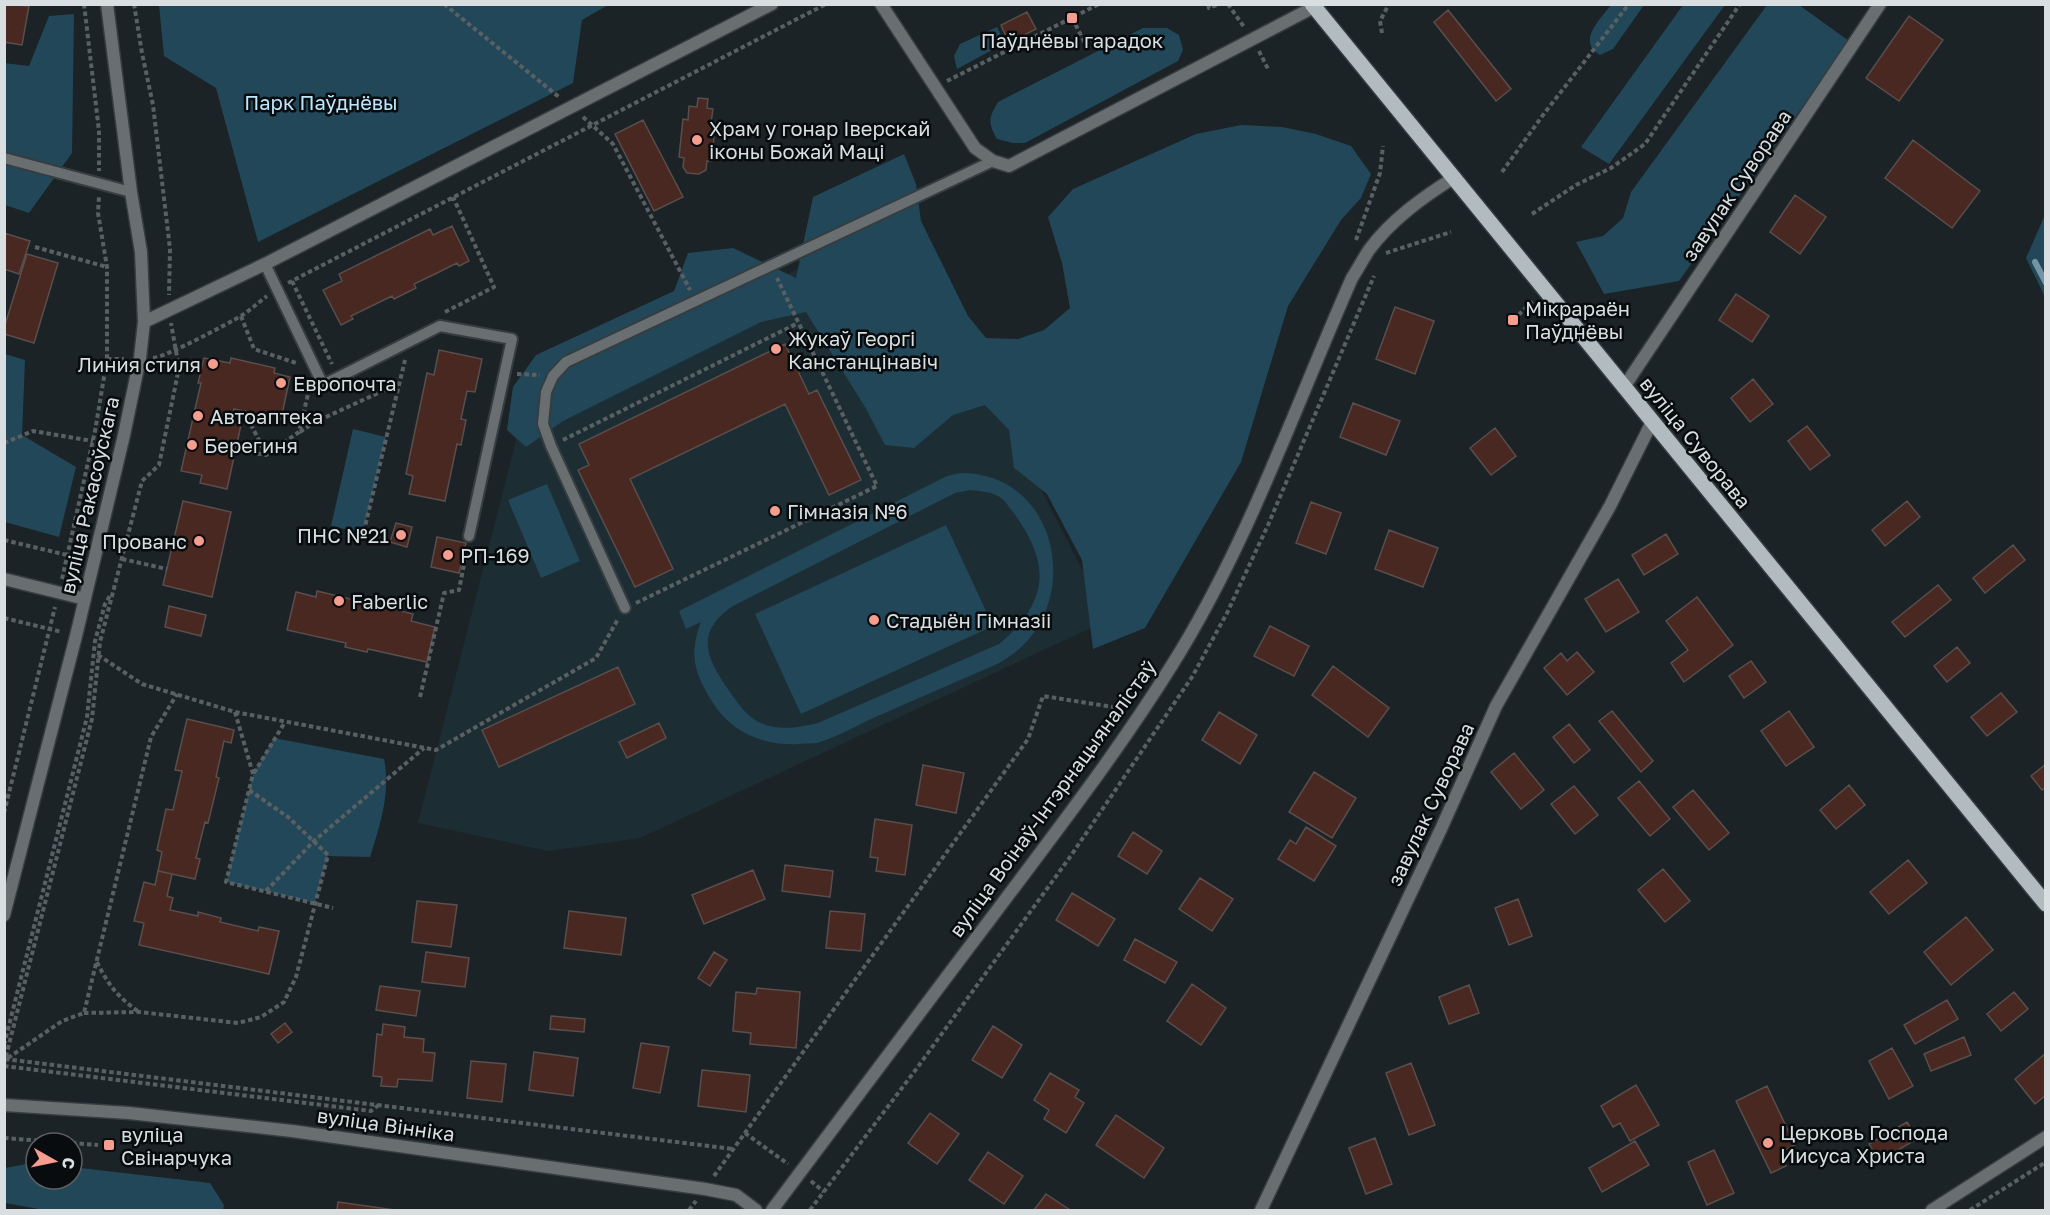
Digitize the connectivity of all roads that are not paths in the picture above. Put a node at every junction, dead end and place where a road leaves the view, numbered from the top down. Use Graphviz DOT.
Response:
graph roads {
  1 [pos="107,4"];
  2 [pos="772,4"];
  3 [pos="881,4"];
  4 [pos="1880,4"];
  5 [pos="1313,5"];
  6 [pos="4,158"];
  7 [pos="993,160"];
  8 [pos="1455,177"];
  9 [pos="130,192"];
  10 [pos="266,264"];
  11 [pos="144,322"];
  12 [pos="1624,387"];
  13 [pos="1652,422"];
  14 [pos="469,536"];
  15 [pos="4,579"];
  16 [pos="85,599"];
  17 [pos="625,608"];
  18 [pos="2046,904"];
  19 [pos="4,915"];
  20 [pos="4,1105"];
  21 [pos="2046,1137"];
  22 [pos="756,1210"];
  23 [pos="771,1210"];
  24 [pos="1261,1210"];
  25 [pos="1932,1210"];
  1 -- 9 [label="street, вуліца Ракасоўскага"];
  2 -- 10 [label="street"];
  3 -- 7 [label="street"];
  4 -- 12 [label="street, завулак Суворава"];
  5 -- 7 [label="street"];
  5 -- 8 [label="main road, вуліца Суворава"];
  6 -- 9 [label="lane"];
  7 -- 17 [label="lane"];
  8 -- 12 [label="main road, вуліца Суворава"];
  8 -- 23 [label="street, вуліца Воінаў-Інтэрнацыяналістаў"];
  9 -- 11 [label="street, вуліца Ракасоўскага"];
  10 -- 11 [label="street"];
  10 -- 14 [label="lane"];
  11 -- 16 [label="street, вуліца Ракасоўскага"];
  12 -- 13 [label="main road, вуліца Суворава"];
  13 -- 18 [label="main road, вуліца Суворава"];
  13 -- 24 [label="street, завулак Суворава"];
  15 -- 16 [label="street"];
  16 -- 19 [label="street, вуліца Ракасоўскага"];
  20 -- 22 [label="street, вуліца Вінніка"];
  21 -- 25 [label="street"];
}
